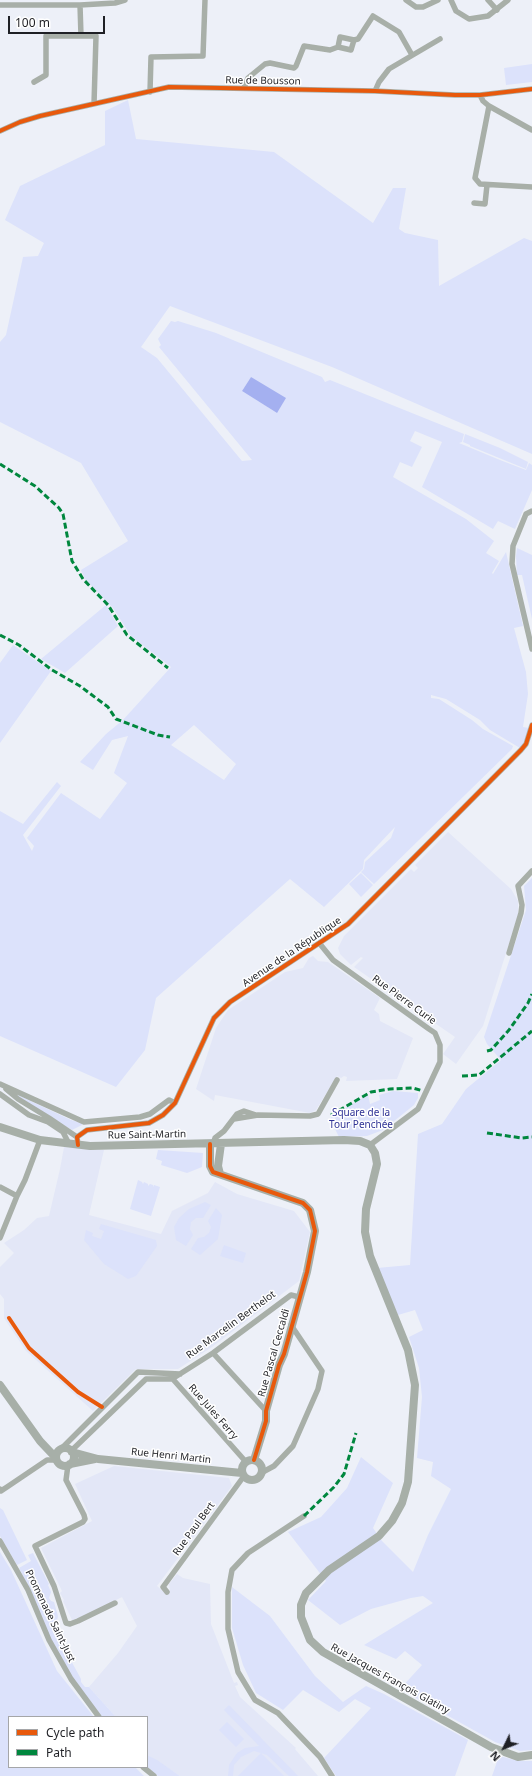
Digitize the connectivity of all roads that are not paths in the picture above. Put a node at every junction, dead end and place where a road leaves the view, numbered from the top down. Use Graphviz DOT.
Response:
graph roads {
  1 [pos="125,0"];
  2 [pos="204,0"];
  3 [pos="406,0"];
  4 [pos="438,0"];
  5 [pos="451,0"];
  6 [pos="488,0"];
  7 [pos="508,0"];
  8 [pos="46,3"];
  9 [pos="0,5"];
  10 [pos="80,5"];
  11 [pos="497,10"];
  12 [pos="81,36"];
  13 [pos="440,39"];
  14 [pos="354,40"];
  15 [pos="338,47"];
  16 [pos="412,55"];
  17 [pos="34,82"];
  18 [pos="244,88"];
  19 [pos="532,89"];
  20 [pos="375,91"];
  21 [pos="150,92"];
  22 [pos="480,95"];
  23 [pos="94,104"];
  24 [pos="489,106"];
  25 [pos="532,130"];
  26 [pos="0,131"];
  27 [pos="487,185"];
  28 [pos="532,187"];
  29 [pos="474,203"];
  30 [pos="532,511"];
  31 [pos="532,649"];
  32 [pos="532,725"];
  33 [pos="532,871"];
  34 [pos="320,944"];
  35 [pos="509,953"];
  36 [pos="337,1080"];
  37 [pos="1,1085"];
  38 [pos="0,1094"];
  39 [pos="175,1103"];
  40 [pos="0,1127"];
  41 [pos="224,1131"];
  42 [pos="40,1140"];
  43 [pos="77,1141"];
  44 [pos="68,1144"];
  45 [pos="217,1144"];
  46 [pos="370,1145"];
  47 [pos="0,1187"];
  48 [pos="17,1196"];
  49 [pos="0,1238"];
  50 [pos="299,1297"];
  51 [pos="291,1325"];
  52 [pos="213,1353"];
  53 [pos="168,1372"];
  54 [pos="180,1374"];
  55 [pos="172,1379"];
  56 [pos="0,1386"];
  57 [pos="102,1407"];
  58 [pos="266,1411"];
  59 [pos="109,1414"];
  60 [pos="40,1441"];
  61 [pos="61,1449"];
  62 [pos="72,1452"];
  63 [pos="98,1458"];
  64 [pos="56,1459"];
  65 [pos="250,1461"];
  66 [pos="69,1465"];
  67 [pos="261,1473"];
  68 [pos="243,1474"];
  69 [pos="0,1489"];
  70 [pos="304,1516"];
  71 [pos="0,1541"];
  72 [pos="167,1592"];
  73 [pos="115,1603"];
  74 [pos="98,1716"];
  75 [pos="532,1755"];
  76 [pos="144,1768"];
  77 [pos="154,1776"];
  78 [pos="332,1776"];
  1 -- 10 [label="street"];
  2 -- 21 [label="street"];
  3 -- 4 [label="street"];
  5 -- 11 [label="street"];
  6 -- 11 [label="street"];
  7 -- 11 [label="street"];
  8 -- 9 [label="street"];
  8 -- 10 [label="street"];
  10 -- 12 [label="street"];
  12 -- 17 [label="street"];
  12 -- 23 [label="street"];
  13 -- 16 [label="street"];
  14 -- 15 [label="street"];
  14 -- 15 [label="street"];
  14 -- 16 [label="street"];
  15 -- 18 [label="street"];
  16 -- 20 [label="street"];
  18 -- 20 [label="street, Rue de Bousson"];
  18 -- 21 [label="street, Rue de Bousson"];
  19 -- 22 [label="street, Rue de Bousson"];
  20 -- 22 [label="street, Rue de Bousson"];
  21 -- 23 [label="street, Rue de Bousson"];
  22 -- 24 [label="street"];
  23 -- 26 [label="street, Rue de Bousson"];
  24 -- 25 [label="street"];
  24 -- 27 [label="street"];
  27 -- 28 [label="street"];
  27 -- 29 [label="street"];
  30 -- 31 [label="street"];
  32 -- 34 [label="street, Avenue de la République"];
  33 -- 35 [label="street"];
  34 -- 39 [label="street, Avenue de la République"];
  34 -- 46 [label="street, Rue Pierre Curie"];
  36 -- 41 [label="street"];
  37 -- 39 [label="street"];
  37 -- 43 [label="street"];
  38 -- 44 [label="street"];
  39 -- 43 [label="street, Avenue de la République"];
  40 -- 42 [label="main road, Rue Saint-Martin"];
  41 -- 45 [label="street"];
  41 -- 45 [label="street"];
  42 -- 44 [label="main road, Rue Saint-Martin"];
  42 -- 48 [label="street"];
  43 -- 44 [label="main road, Rue Saint-Martin"];
  43 -- 45 [label="main road, Rue Saint-Martin"];
  45 -- 46 [label="main road, Rue Saint-Martin"];
  45 -- 50 [label="main road"];
  46 -- 75 [label="main road, Rue Jacques François Glatiny"];
  47 -- 48 [label="street"];
  48 -- 49 [label="street"];
  50 -- 51 [label="main road, Rue Pascal Ceccaldi"];
  50 -- 52 [label="street, Rue Marcelin Berthelot"];
  51 -- 58 [label="main road, Rue Pascal Ceccaldi"];
  51 -- 67 [label="street"];
  52 -- 54 [label="street, Rue Marcelin Berthelot"];
  52 -- 58 [label="street"];
  53 -- 54 [label="street"];
  53 -- 55 [label="street, Rue Jules Ferry"];
  53 -- 57 [label="street"];
  54 -- 55 [label="street, Rue Marcelin Berthelot"];
  55 -- 59 [label="street"];
  55 -- 65 [label="street, Rue Jules Ferry"];
  56 -- 60 [label="main road"];
  57 -- 59 [label="street"];
  57 -- 61 [label="street"];
  58 -- 65 [label="main road, Rue Pascal Ceccaldi"];
  59 -- 62 [label="street"];
  60 -- 61 [label="main road"];
  60 -- 64 [label="main road"];
  61 -- 62 [label="main road"];
  61 -- 64 [label="main road"];
  62 -- 63 [label="main road, Rue Henri Martin"];
  62 -- 66 [label="main road"];
  63 -- 66 [label="main road, Rue Henri Martin"];
  63 -- 68 [label="main road, Rue Henri Martin"];
  64 -- 66 [label="main road"];
  64 -- 69 [label="street"];
  65 -- 67 [label="main road"];
  65 -- 68 [label="main road"];
  66 -- 73 [label="street"];
  67 -- 68 [label="main road"];
  68 -- 72 [label="street, Rue Paul Bert"];
  70 -- 78 [label="street"];
  71 -- 74 [label="street, Promenade Saint-Just"];
  76 -- 77 [label="street"];
}
